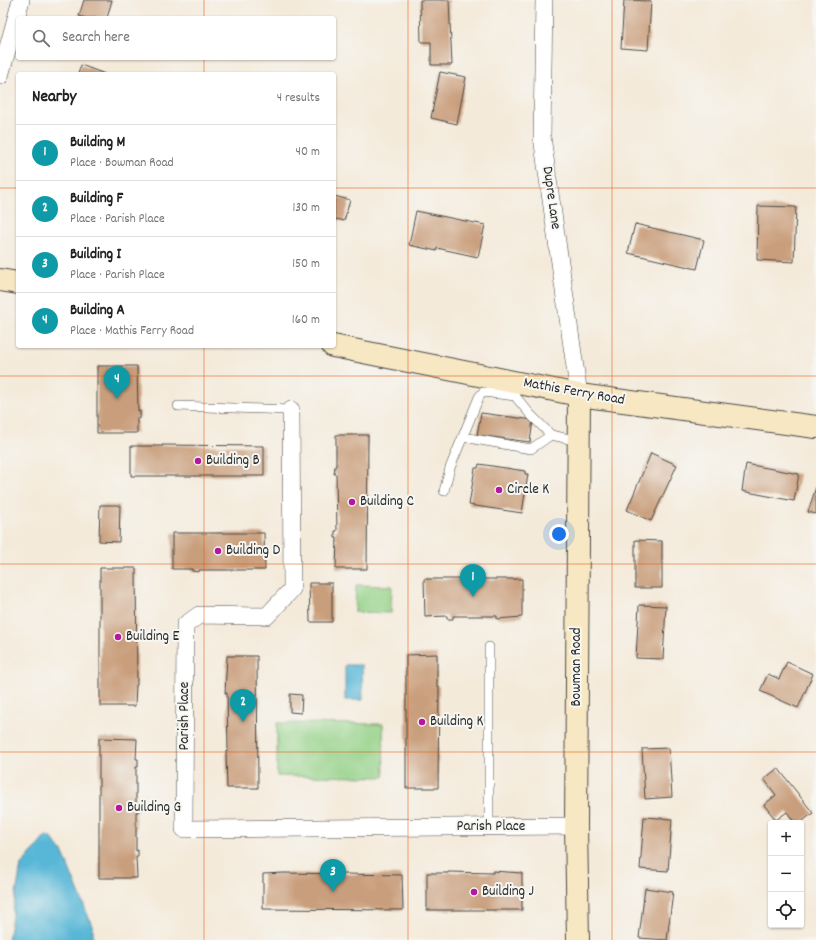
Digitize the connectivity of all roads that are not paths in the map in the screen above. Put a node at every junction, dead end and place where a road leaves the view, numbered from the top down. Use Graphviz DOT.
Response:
graph roads {
  1 [pos="21,0"];
  2 [pos="544,0"];
  3 [pos="17,16"];
  4 [pos="16,18"];
  5 [pos="0,76"];
  6 [pos="0,280"];
  7 [pos="16,283"];
  8 [pos="336,347"];
  9 [pos="517,389"];
  10 [pos="579,395"];
  11 [pos="178,406"];
  12 [pos="291,410"];
  13 [pos="816,427"];
  14 [pos="551,435"];
  15 [pos="463,437"];
  16 [pos="579,441"];
  17 [pos="444,491"];
  18 [pos="489,647"];
  19 [pos="576,826"];
  20 [pos="489,827"];
  21 [pos="578,940"];
  1 -- 3 [label="street"];
  2 -- 10 [label="street, Dupre Lane"];
  4 -- 5 [label="street"];
  6 -- 7 [label="main road"];
  8 -- 9 [label="main road, Mathis Ferry Road"];
  9 -- 10 [label="main road, Mathis Ferry Road"];
  9 -- 14 [label="lane"];
  9 -- 15 [label="lane"];
  10 -- 13 [label="main road, Mathis Ferry Road"];
  10 -- 16 [label="main road, Bowman Road"];
  11 -- 12 [label="lane, Parish Place"];
  12 -- 20 [label="street, Parish Place"];
  14 -- 15 [label="lane"];
  14 -- 16 [label="lane"];
  15 -- 17 [label="lane"];
  16 -- 19 [label="main road, Bowman Road"];
  18 -- 20 [label="lane"];
  19 -- 20 [label="street, Parish Place"];
  19 -- 21 [label="main road, Bowman Road"];
}
